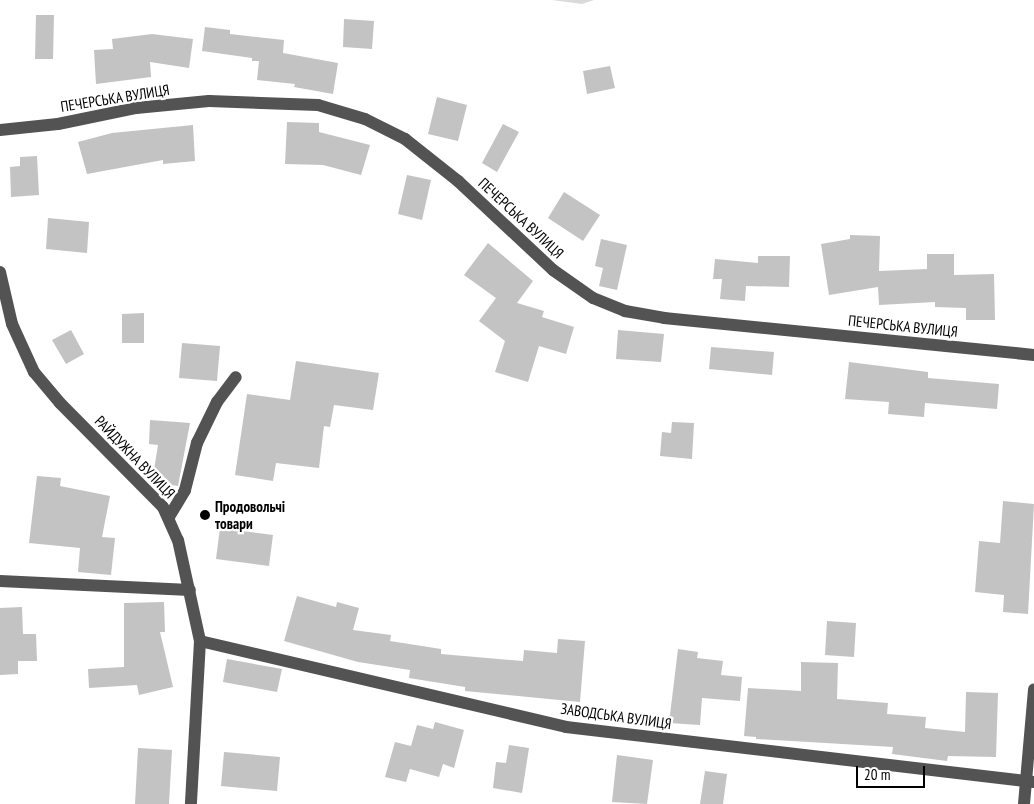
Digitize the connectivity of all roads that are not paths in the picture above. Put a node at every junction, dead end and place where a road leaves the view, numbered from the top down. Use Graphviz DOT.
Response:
graph roads {
  1 [pos="0,130"];
  2 [pos="0,272"];
  3 [pos="1034,355"];
  4 [pos="236,377"];
  5 [pos="169,518"];
  6 [pos="0,581"];
  7 [pos="190,590"];
  8 [pos="200,641"];
  9 [pos="1034,689"];
  10 [pos="1030,781"];
  11 [pos="191,804"];
  12 [pos="1024,804"];
  1 -- 3 [label="street, ПЕЧЕРСЬКА ВУЛИЦЯ"];
  2 -- 5 [label="street, РАЙДУЖНА ВУЛИЦЯ"];
  4 -- 5 [label="street"];
  5 -- 7 [label="street, РАЙДУЖНА ВУЛИЦЯ"];
  6 -- 7 [label="street"];
  7 -- 8 [label="street, РАЙДУЖНА ВУЛИЦЯ"];
  8 -- 10 [label="street, ЗАВОДСЬКА ВУЛИЦЯ"];
  8 -- 11 [label="street, РАЙДУЖНА ВУЛИЦЯ"];
  9 -- 10 [label="street"];
  10 -- 12 [label="street"];
}
